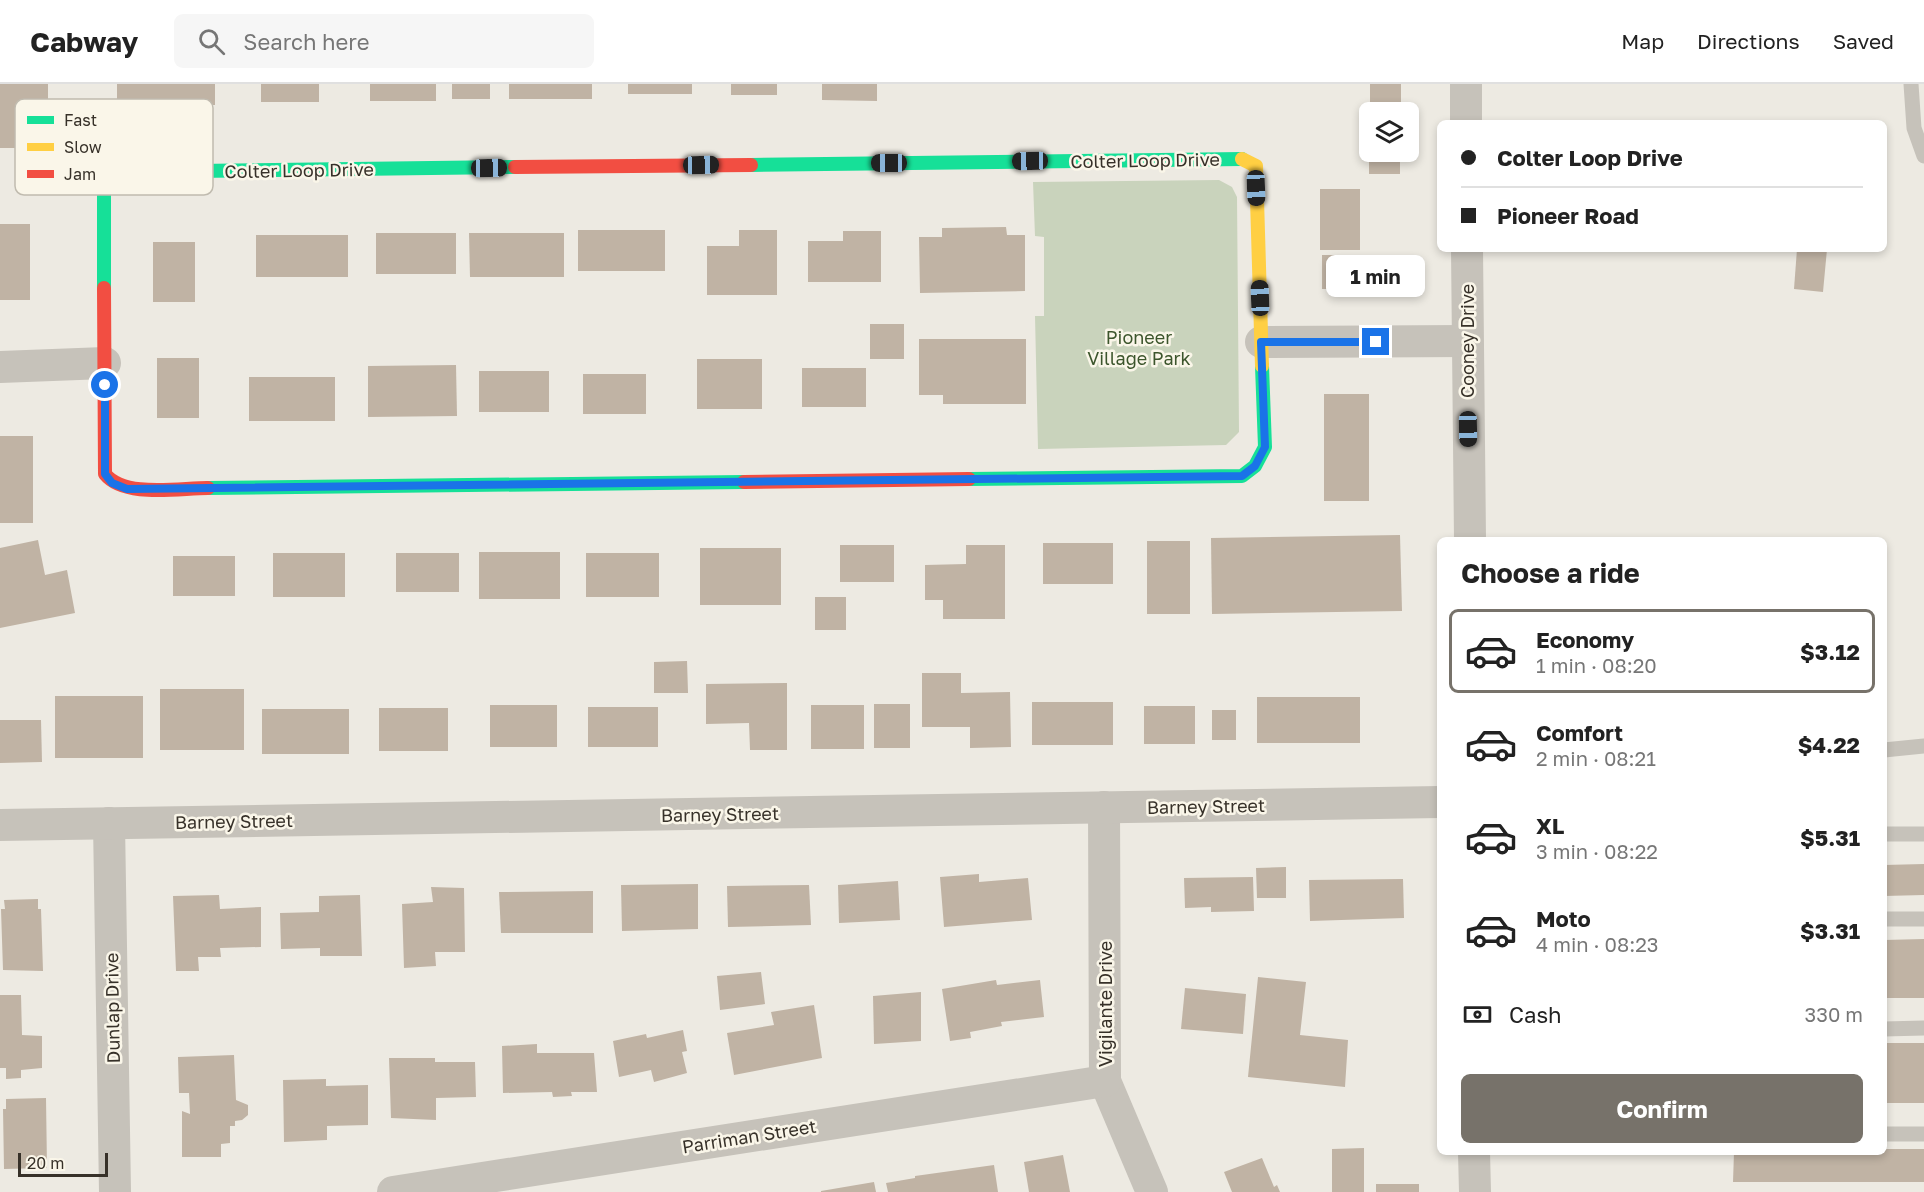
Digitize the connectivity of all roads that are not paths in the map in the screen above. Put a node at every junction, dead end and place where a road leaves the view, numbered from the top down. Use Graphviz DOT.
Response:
graph roads {
  1 [pos="1466,84"];
  2 [pos="1911,84"];
  3 [pos="1466,120"];
  4 [pos="1924,156"];
  5 [pos="213,171"];
  6 [pos="104,195"];
  7 [pos="1467,252"];
  8 [pos="1467,341"];
  9 [pos="1261,342"];
  10 [pos="105,363"];
  11 [pos="0,367"];
  12 [pos="1470,537"];
  13 [pos="1924,746"];
  14 [pos="1887,750"];
  15 [pos="1437,802"];
  16 [pos="1104,807"];
  17 [pos="109,824"];
  18 [pos="0,825"];
  19 [pos="1887,834"];
  20 [pos="1924,834"];
  21 [pos="1887,919"];
  22 [pos="1924,919"];
  23 [pos="1924,1028"];
  24 [pos="1887,1029"];
  25 [pos="1106,1081"];
  26 [pos="1887,1134"];
  27 [pos="1924,1134"];
  28 [pos="1474,1155"];
  29 [pos="115,1192"];
  30 [pos="393,1192"];
  31 [pos="1152,1192"];
  32 [pos="1475,1192"];
  1 -- 3 [label="street"];
  2 -- 4 [label="lane"];
  5 -- 9 [label="street, Colter Loop Drive"];
  6 -- 10 [label="street, Colter Loop Drive"];
  7 -- 8 [label="street, Cooney Drive"];
  8 -- 9 [label="street"];
  8 -- 12 [label="street, Cooney Drive"];
  9 -- 10 [label="street, Colter Loop Drive"];
  10 -- 11 [label="street"];
  13 -- 14 [label="lane"];
  15 -- 16 [label="street, Barney Street"];
  16 -- 17 [label="street, Barney Street"];
  16 -- 25 [label="street, Vigilante Drive"];
  17 -- 18 [label="street, Barney Street"];
  17 -- 29 [label="street, Dunlap Drive"];
  19 -- 20 [label="lane"];
  21 -- 22 [label="lane"];
  23 -- 24 [label="lane"];
  25 -- 30 [label="street, Parriman Street"];
  25 -- 31 [label="street, Vigilante Drive"];
  26 -- 27 [label="lane"];
  28 -- 32 [label="street"];
}
